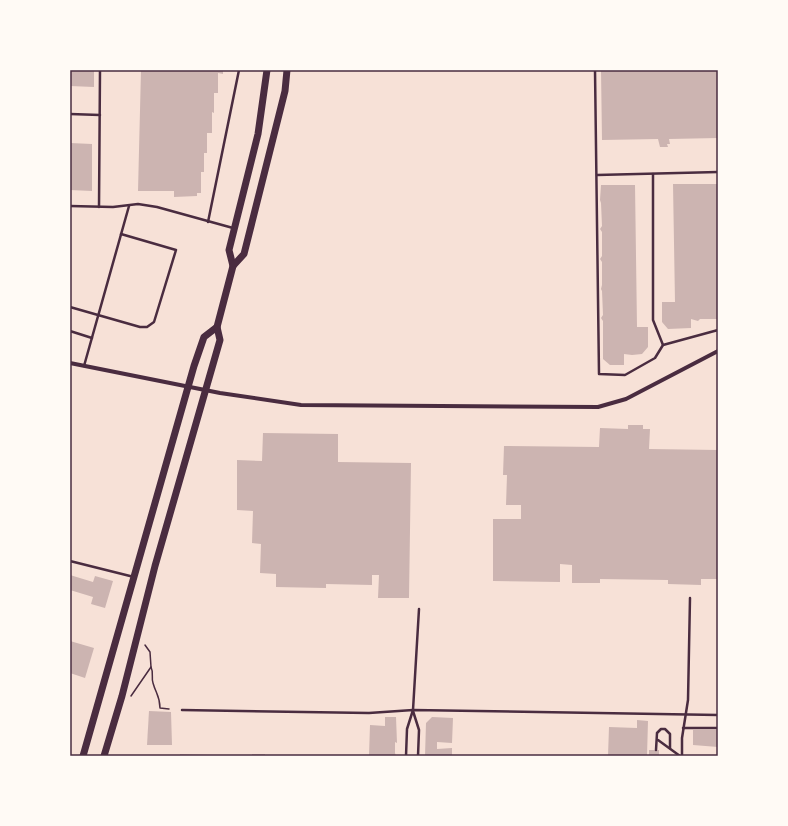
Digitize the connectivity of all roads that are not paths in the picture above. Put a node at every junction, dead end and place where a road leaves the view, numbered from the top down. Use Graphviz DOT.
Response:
graph roads {
  1 [pos="100,70"];
  2 [pos="239,70"];
  3 [pos="268,70"];
  4 [pos="287,70"];
  5 [pos="596,70"];
  6 [pos="70,114"];
  7 [pos="100,115"];
  8 [pos="718,172"];
  9 [pos="653,174"];
  10 [pos="597,175"];
  11 [pos="70,206"];
  12 [pos="129,206"];
  13 [pos="99,207"];
  14 [pos="208,222"];
  15 [pos="235,229"];
  16 [pos="121,234"];
  17 [pos="233,266"];
  18 [pos="70,307"];
  19 [pos="98,315"];
  20 [pos="217,327"];
  21 [pos="718,330"];
  22 [pos="70,331"];
  23 [pos="92,338"];
  24 [pos="663,345"];
  25 [pos="718,351"];
  26 [pos="70,363"];
  27 [pos="84,366"];
  28 [pos="188,386"];
  29 [pos="205,390"];
  30 [pos="70,561"];
  31 [pos="134,577"];
  32 [pos="690,598"];
  33 [pos="419,609"];
  34 [pos="182,710"];
  35 [pos="413,710"];
  36 [pos="685,714"];
  37 [pos="718,715"];
  38 [pos="683,728"];
  39 [pos="718,728"];
  40 [pos="658,740"];
  41 [pos="670,748"];
  42 [pos="656,750"];
  43 [pos="83,756"];
  44 [pos="104,756"];
  45 [pos="406,756"];
  46 [pos="418,756"];
  47 [pos="681,756"];
  1 -- 7 [label="lane"];
  2 -- 14 [label="lane"];
  3 -- 15 [label="main road"];
  4 -- 17 [label="main road"];
  5 -- 10 [label="lane"];
  6 -- 7 [label="lane"];
  7 -- 13 [label="lane"];
  8 -- 9 [label="lane"];
  9 -- 10 [label="lane"];
  9 -- 24 [label="lane"];
  10 -- 24 [label="lane"];
  11 -- 13 [label="lane"];
  12 -- 13 [label="lane"];
  12 -- 14 [label="lane"];
  12 -- 16 [label="lane"];
  14 -- 15 [label="lane"];
  15 -- 17 [label="main road"];
  16 -- 19 [label="lane"];
  16 -- 19 [label="lane"];
  17 -- 20 [label="main road"];
  18 -- 19 [label="lane"];
  19 -- 23 [label="lane"];
  20 -- 28 [label="main road"];
  20 -- 29 [label="main road"];
  21 -- 24 [label="lane"];
  22 -- 23 [label="lane"];
  23 -- 27 [label="lane"];
  25 -- 29 [label="street"];
  26 -- 27 [label="street"];
  27 -- 28 [label="street"];
  28 -- 29 [label="street"];
  28 -- 31 [label="main road"];
  29 -- 44 [label="main road"];
  30 -- 31 [label="lane"];
  31 -- 43 [label="main road"];
  32 -- 36 [label="lane"];
  33 -- 35 [label="lane"];
  34 -- 35 [label="lane"];
  35 -- 36 [label="lane"];
  35 -- 45 [label="lane"];
  35 -- 46 [label="lane"];
  36 -- 37 [label="lane"];
  36 -- 38 [label="lane"];
  38 -- 39 [label="lane"];
  38 -- 47 [label="lane"];
  40 -- 41 [label="lane"];
  40 -- 41 [label="lane"];
  40 -- 42 [label="lane"];
  41 -- 47 [label="lane"];
}
